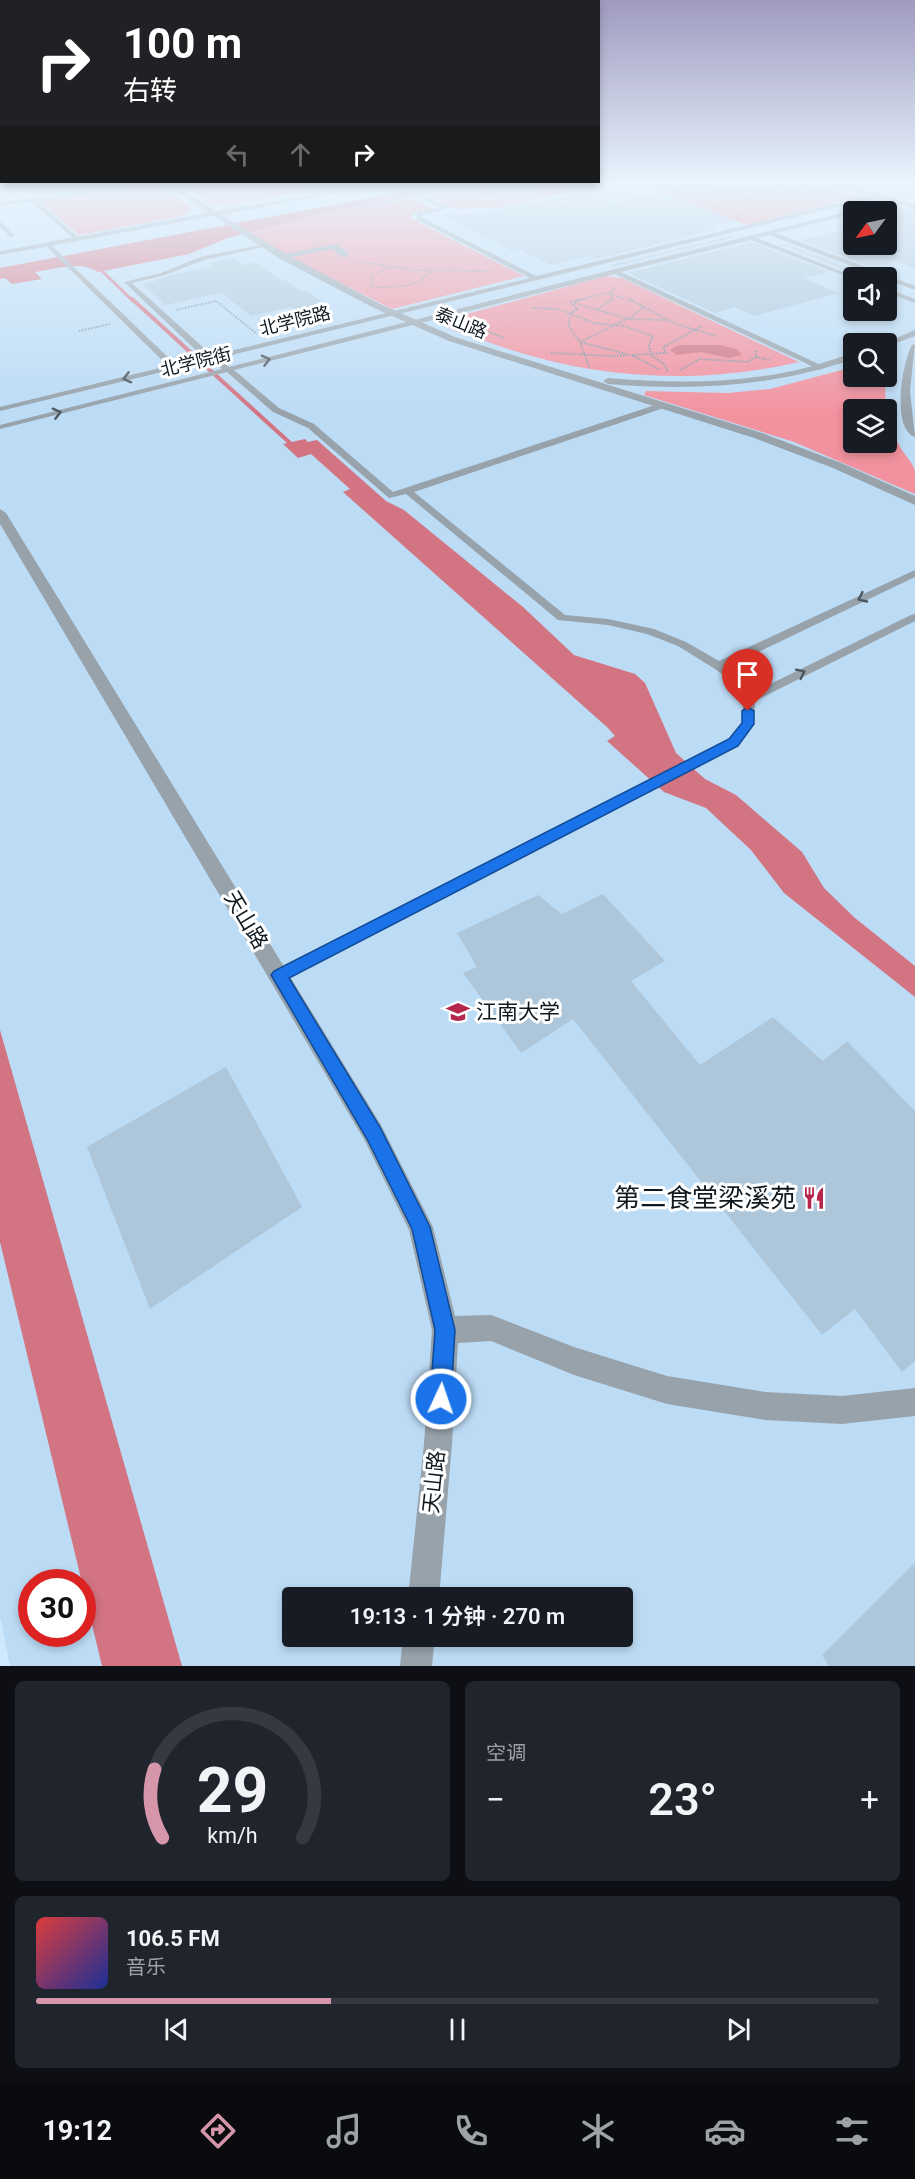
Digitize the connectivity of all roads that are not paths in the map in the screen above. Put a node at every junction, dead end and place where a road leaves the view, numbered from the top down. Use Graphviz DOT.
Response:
graph roads {
  1 [pos="63,260"];
  2 [pos="198,260"];
  3 [pos="288,260"];
  4 [pos="500,260"];
  5 [pos="610,260"];
  6 [pos="669,260"];
  7 [pos="808,260"];
  8 [pos="839,260"];
  9 [pos="597,263"];
  10 [pos="857,267"];
  11 [pos="618,273"];
  12 [pos="843,273"];
  13 [pos="535,278"];
  14 [pos="897,282"];
  15 [pos="915,288"];
  16 [pos="897,294"];
  17 [pos="915,301"];
  18 [pos="394,313"];
  19 [pos="416,323"];
  20 [pos="915,333"];
  21 [pos="897,340"];
  22 [pos="915,347"];
  23 [pos="213,357"];
  24 [pos="843,360"];
  25 [pos="174,367"];
  26 [pos="820,368"];
  27 [pos="229,370"];
  28 [pos="571,377"];
  29 [pos="664,405"];
  30 [pos="0,409"];
  31 [pos="0,427"];
  32 [pos="915,434"];
  33 [pos="408,491"];
  34 [pos="915,501"];
  35 [pos="0,513"];
  36 [pos="915,573"];
  37 [pos="915,617"];
  38 [pos="720,666"];
  39 [pos="749,699"];
  40 [pos="279,975"];
  41 [pos="445,1330"];
  42 [pos="915,1402"];
  43 [pos="424,1587"];
  44 [pos="418,1647"];
  45 [pos="416,1666"];
  1 -- 25 [label="lane"];
  2 -- 23 [label="lane"];
  3 -- 18 [label="street, 泰山路"];
  4 -- 13 [label="lane"];
  5 -- 9 [label="lane, 北学院路"];
  6 -- 11 [label="lane, 北学院街"];
  7 -- 12 [label="lane"];
  8 -- 10 [label="lane"];
  9 -- 11 [label="lane"];
  9 -- 13 [label="lane, 北学院路"];
  11 -- 19 [label="lane, 北学院街"];
  11 -- 26 [label="lane"];
  13 -- 18 [label="lane, 北学院路"];
  14 -- 15 [label="lane"];
  16 -- 17 [label="lane"];
  18 -- 19 [label="street, 泰山路"];
  18 -- 23 [label="lane, 北学院路"];
  27 -- 19 [label="lane, 北学院街, one-way"];
  19 -- 28 [label="street, 泰山路"];
  20 -- 21 [label="street"];
  22 -- 32 [label="street"];
  23 -- 25 [label="lane, 北学院路"];
  23 -- 27 [label="lane"];
  24 -- 26 [label="street"];
  25 -- 30 [label="lane, 北学院路, one-way"];
  26 -- 28 [label="street"];
  31 -- 27 [label="lane, 北学院街, one-way"];
  27 -- 33 [label="lane"];
  28 -- 29 [label="street"];
  29 -- 33 [label="lane"];
  29 -- 34 [label="street"];
  33 -- 38 [label="lane"];
  35 -- 40 [label="street, 天山路"];
  36 -- 38 [label="lane, one-way"];
  39 -- 37 [label="lane, one-way"];
  38 -- 39 [label="lane"];
  39 -- 40 [label="lane"];
  40 -- 41 [label="street, 天山路"];
  41 -- 42 [label="street"];
  41 -- 43 [label="street, 天山路"];
  44 -- 45 [label="street"];
}
